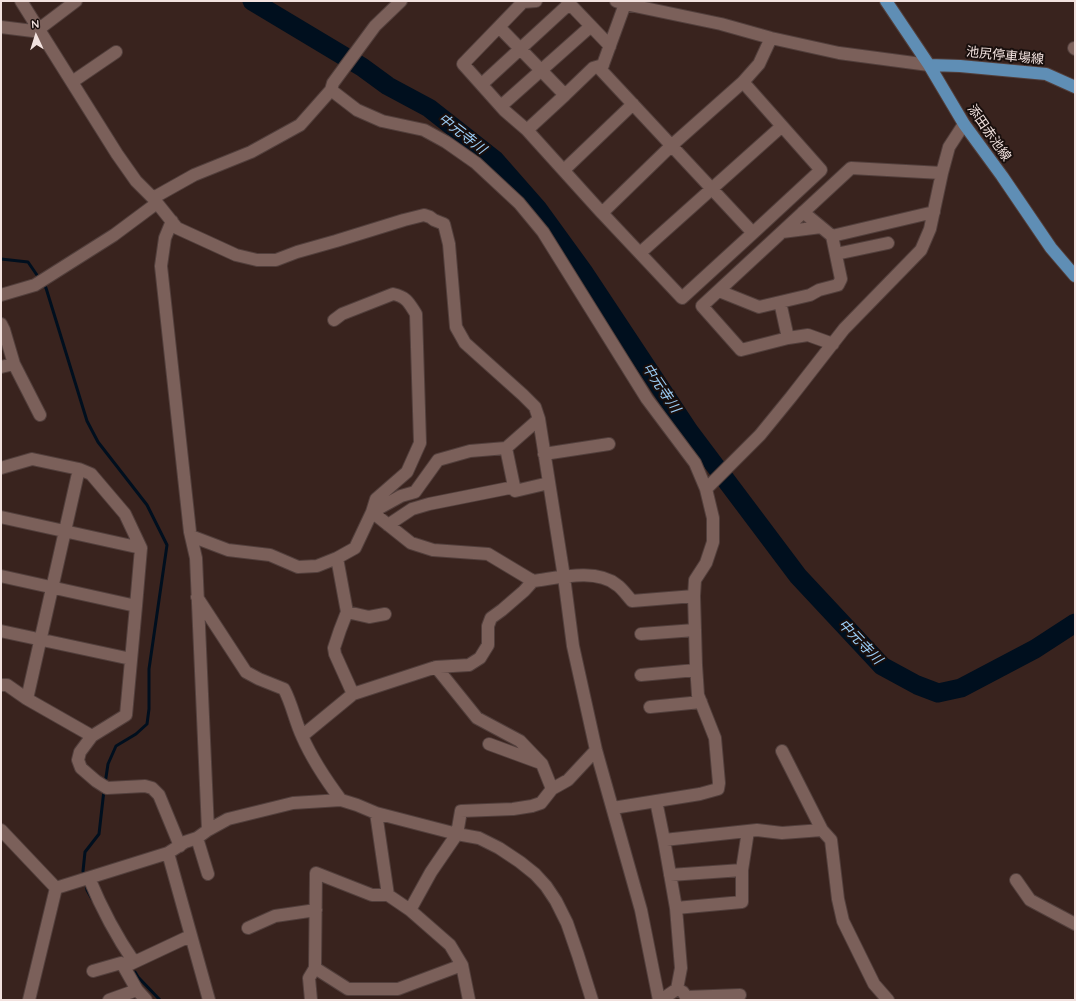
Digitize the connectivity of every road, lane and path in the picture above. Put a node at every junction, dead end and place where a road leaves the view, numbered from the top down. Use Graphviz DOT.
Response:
graph roads {
  1 [pos="21,1"];
  2 [pos="76,1"];
  3 [pos="401,1"];
  4 [pos="536,1"];
  5 [pos="886,1"];
  6 [pos="568,2"];
  7 [pos="620,2"];
  8 [pos="591,26"];
  9 [pos="1,27"];
  10 [pos="499,27"];
  11 [pos="40,30"];
  12 [pos="771,38"];
  13 [pos="610,46"];
  14 [pos="520,49"];
  15 [pos="116,52"];
  16 [pos="603,65"];
  17 [pos="929,65"];
  18 [pos="541,70"];
  19 [pos="72,82"];
  20 [pos="743,82"];
  21 [pos="482,84"];
  22 [pos="332,86"];
  23 [pos="1075,87"];
  24 [pos="565,95"];
  25 [pos="633,104"];
  26 [pos="501,106"];
  27 [pos="964,124"];
  28 [pos="782,126"];
  29 [pos="527,130"];
  30 [pos="671,146"];
  31 [pos="564,170"];
  32 [pos="942,173"];
  33 [pos="711,188"];
  34 [pos="792,197"];
  35 [pos="155,200"];
  36 [pos="805,211"];
  37 [pos="934,212"];
  38 [pos="602,213"];
  39 [pos="172,221"];
  40 [pos="821,227"];
  41 [pos="782,232"];
  42 [pos="753,233"];
  43 [pos="832,236"];
  44 [pos="888,243"];
  45 [pos="640,253"];
  46 [pos="836,254"];
  47 [pos="1075,276"];
  48 [pos="702,280"];
  49 [pos="717,293"];
  50 [pos="1,295"];
  51 [pos="780,302"];
  52 [pos="334,320"];
  53 [pos="1,324"];
  54 [pos="788,338"];
  55 [pos="833,344"];
  56 [pos="14,364"];
  57 [pos="1,367"];
  58 [pos="40,415"];
  59 [pos="539,420"];
  60 [pos="609,444"];
  61 [pos="506,448"];
  62 [pos="544,454"];
  63 [pos="1,468"];
  64 [pos="79,469"];
  65 [pos="549,483"];
  66 [pos="710,485"];
  67 [pos="514,488"];
  68 [pos="372,512"];
  69 [pos="1,517"];
  70 [pos="388,525"];
  71 [pos="65,530"];
  72 [pos="191,536"];
  73 [pos="141,548"];
  74 [pos="338,558"];
  75 [pos="1,576"];
  76 [pos="564,577"];
  77 [pos="533,581"];
  78 [pos="52,587"];
  79 [pos="694,596"];
  80 [pos="197,597"];
  81 [pos="136,606"];
  82 [pos="347,612"];
  83 [pos="385,614"];
  84 [pos="695,630"];
  85 [pos="1,631"];
  86 [pos="641,634"];
  87 [pos="40,639"];
  88 [pos="131,659"];
  89 [pos="436,667"];
  90 [pos="696,670"];
  91 [pos="641,675"];
  92 [pos="1,685"];
  93 [pos="353,694"];
  94 [pos="27,699"];
  95 [pos="701,702"];
  96 [pos="650,707"];
  97 [pos="92,736"];
  98 [pos="302,736"];
  99 [pos="489,744"];
  100 [pos="596,750"];
  101 [pos="782,751"];
  102 [pos="542,764"];
  103 [pos="552,789"];
  104 [pos="341,800"];
  105 [pos="656,801"];
  106 [pos="613,808"];
  107 [pos="376,813"];
  108 [pos="1,830"];
  109 [pos="208,830"];
  110 [pos="822,830"];
  111 [pos="748,831"];
  112 [pos="457,834"];
  113 [pos="197,838"];
  114 [pos="664,840"];
  115 [pos="180,846"];
  116 [pos="168,853"];
  117 [pos="742,870"];
  118 [pos="208,874"];
  119 [pos="670,875"];
  120 [pos="89,878"];
  121 [pos="1016,880"];
  122 [pos="56,888"];
  123 [pos="388,894"];
  124 [pos="676,908"];
  125 [pos="316,910"];
  126 [pos="410,910"];
  127 [pos="1075,924"];
  128 [pos="248,928"];
  129 [pos="190,936"];
  130 [pos="129,964"];
  131 [pos="462,965"];
  132 [pos="315,968"];
  133 [pos="93,971"];
  134 [pos="677,989"];
  135 [pos="137,990"];
  136 [pos="740,995"];
  137 [pos="29,1000"];
  138 [pos="109,1000"];
  139 [pos="146,1000"];
  140 [pos="209,1000"];
  141 [pos="311,1000"];
  142 [pos="469,1000"];
  143 [pos="592,1000"];
  144 [pos="660,1000"];
  145 [pos="888,1000"];
  1 -- 11 [label="street"];
  2 -- 11 [label="street"];
  3 -- 22 [label="street"];
  4 -- 10 [label="street"];
  5 -- 17 [label="main road, 添田赤池線"];
  6 -- 8 [label="street"];
  6 -- 14 [label="street"];
  7 -- 12 [label="street"];
  7 -- 13 [label="street"];
  8 -- 13 [label="street"];
  8 -- 18 [label="street"];
  9 -- 11 [label="street"];
  10 -- 14 [label="street"];
  10 -- 21 [label="street"];
  11 -- 19 [label="street"];
  12 -- 17 [label="street"];
  12 -- 20 [label="street"];
  13 -- 16 [label="street"];
  14 -- 18 [label="street"];
  14 -- 21 [label="street"];
  15 -- 19 [label="street"];
  16 -- 24 [label="street"];
  16 -- 25 [label="street"];
  17 -- 23 [label="main road, 池尻停車場線"];
  17 -- 27 [label="main road, 添田赤池線"];
  18 -- 24 [label="street"];
  18 -- 26 [label="street"];
  19 -- 35 [label="street"];
  20 -- 28 [label="street"];
  20 -- 30 [label="street"];
  21 -- 26 [label="street"];
  22 -- 35 [label="street"];
  22 -- 66 [label="street"];
  24 -- 29 [label="street"];
  25 -- 30 [label="street"];
  25 -- 31 [label="street"];
  26 -- 29 [label="street"];
  27 -- 32 [label="street"];
  27 -- 47 [label="main road, 添田赤池線"];
  28 -- 33 [label="street"];
  28 -- 34 [label="street"];
  29 -- 31 [label="street"];
  30 -- 33 [label="street"];
  30 -- 38 [label="street"];
  31 -- 38 [label="street"];
  32 -- 36 [label="street"];
  32 -- 37 [label="street"];
  33 -- 42 [label="street"];
  33 -- 45 [label="street"];
  34 -- 36 [label="street"];
  34 -- 42 [label="street"];
  35 -- 39 [label="street"];
  35 -- 50 [label="street"];
  36 -- 40 [label="street"];
  36 -- 41 [label="street"];
  37 -- 43 [label="street"];
  37 -- 55 [label="street"];
  38 -- 45 [label="street"];
  39 -- 59 [label="street"];
  39 -- 72 [label="street"];
  40 -- 41 [label="street"];
  40 -- 43 [label="street"];
  41 -- 49 [label="street"];
  42 -- 48 [label="street"];
  43 -- 46 [label="street"];
  44 -- 46 [label="street"];
  45 -- 48 [label="street"];
  46 -- 51 [label="street"];
  48 -- 49 [label="street"];
  49 -- 51 [label="street"];
  49 -- 54 [label="street"];
  51 -- 54 [label="street"];
  52 -- 68 [label="street"];
  53 -- 56 [label="street"];
  54 -- 55 [label="street"];
  55 -- 66 [label="street"];
  56 -- 57 [label="street"];
  56 -- 58 [label="street"];
  59 -- 61 [label="street"];
  59 -- 62 [label="street"];
  60 -- 62 [label="street"];
  61 -- 67 [label="street"];
  61 -- 68 [label="street"];
  62 -- 65 [label="street"];
  63 -- 64 [label="street"];
  64 -- 71 [label="street"];
  64 -- 73 [label="street"];
  65 -- 67 [label="street"];
  65 -- 76 [label="street"];
  66 -- 79 [label="street"];
  67 -- 70 [label="street"];
  68 -- 70 [label="street"];
  68 -- 74 [label="street"];
  69 -- 71 [label="street"];
  70 -- 77 [label="street"];
  71 -- 73 [label="street"];
  71 -- 78 [label="street"];
  72 -- 74 [label="street"];
  72 -- 80 [label="street"];
  73 -- 81 [label="street"];
  74 -- 82 [label="street"];
  75 -- 78 [label="street"];
  76 -- 77 [label="street"];
  76 -- 79 [label="street"];
  76 -- 100 [label="street"];
  77 -- 89 [label="street"];
  78 -- 81 [label="street"];
  78 -- 87 [label="street"];
  79 -- 84 [label="street"];
  80 -- 98 [label="street"];
  80 -- 109 [label="street"];
  81 -- 88 [label="street"];
  82 -- 83 [label="street"];
  82 -- 93 [label="street"];
  84 -- 86 [label="street"];
  84 -- 90 [label="street"];
  85 -- 87 [label="street"];
  87 -- 88 [label="street"];
  87 -- 94 [label="street"];
  88 -- 97 [label="street"];
  89 -- 93 [label="street"];
  89 -- 102 [label="street"];
  90 -- 91 [label="street"];
  90 -- 95 [label="street"];
  92 -- 94 [label="street"];
  93 -- 98 [label="street"];
  94 -- 97 [label="street"];
  95 -- 96 [label="street"];
  95 -- 105 [label="street"];
  97 -- 115 [label="street"];
  98 -- 104 [label="street"];
  99 -- 102 [label="street"];
  100 -- 103 [label="street"];
  100 -- 106 [label="street"];
  101 -- 110 [label="street"];
  102 -- 103 [label="street"];
  103 -- 112 [label="street"];
  104 -- 107 [label="street"];
  104 -- 109 [label="street"];
  105 -- 106 [label="street"];
  105 -- 114 [label="street"];
  106 -- 144 [label="street"];
  107 -- 112 [label="street"];
  107 -- 123 [label="street"];
  108 -- 122 [label="street"];
  109 -- 113 [label="street"];
  110 -- 111 [label="street"];
  110 -- 145 [label="street"];
  111 -- 114 [label="street"];
  111 -- 117 [label="street"];
  112 -- 126 [label="street"];
  112 -- 143 [label="street"];
  113 -- 115 [label="street"];
  113 -- 118 [label="street"];
  114 -- 119 [label="street"];
  115 -- 116 [label="street"];
  116 -- 120 [label="street"];
  116 -- 129 [label="street"];
  117 -- 119 [label="street"];
  117 -- 124 [label="street"];
  119 -- 124 [label="street"];
  120 -- 122 [label="street"];
  120 -- 130 [label="street"];
  121 -- 127 [label="street"];
  122 -- 137 [label="street"];
  123 -- 125 [label="street"];
  123 -- 126 [label="street"];
  124 -- 134 [label="street"];
  125 -- 128 [label="street"];
  125 -- 132 [label="street"];
  126 -- 131 [label="street"];
  129 -- 130 [label="street"];
  129 -- 140 [label="street"];
  130 -- 133 [label="street"];
  130 -- 135 [label="street"];
  131 -- 132 [label="street"];
  131 -- 142 [label="street"];
  132 -- 141 [label="street"];
  134 -- 136 [label="street"];
  134 -- 144 [label="street"];
  135 -- 138 [label="street"];
  135 -- 139 [label="street"];
}
